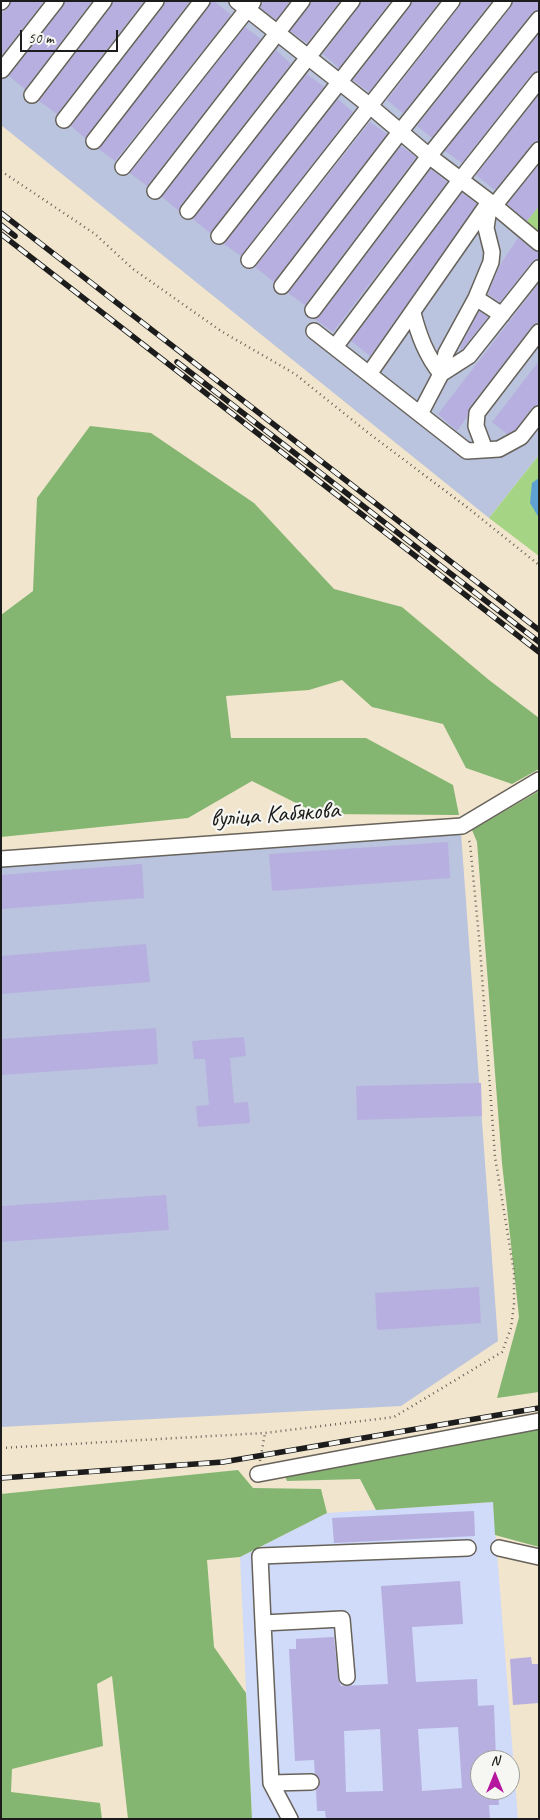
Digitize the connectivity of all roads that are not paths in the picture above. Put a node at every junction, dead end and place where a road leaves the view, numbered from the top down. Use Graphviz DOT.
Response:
graph roads {
  1 [pos="56,1"];
  2 [pos="104,1"];
  3 [pos="156,1"];
  4 [pos="202,1"];
  5 [pos="302,1"];
  6 [pos="352,1"];
  7 [pos="404,1"];
  8 [pos="452,1"];
  9 [pos="504,1"];
  10 [pos="246,4"];
  11 [pos="539,19"];
  12 [pos="278,33"];
  13 [pos="309,57"];
  14 [pos="2,70"];
  15 [pos="539,80"];
  16 [pos="339,82"];
  17 [pos="32,95"];
  18 [pos="370,106"];
  19 [pos="64,120"];
  20 [pos="400,132"];
  21 [pos="94,141"];
  22 [pos="539,150"];
  23 [pos="430,156"];
  24 [pos="123,167"];
  25 [pos="461,179"];
  26 [pos="155,190"];
  27 [pos="492,204"];
  28 [pos="188,211"];
  29 [pos="219,236"];
  30 [pos="539,243"];
  31 [pos="249,260"];
  32 [pos="539,268"];
  33 [pos="282,286"];
  34 [pos="476,298"];
  35 [pos="313,310"];
  36 [pos="413,313"];
  37 [pos="502,315"];
  38 [pos="314,330"];
  39 [pos="539,332"];
  40 [pos="335,347"];
  41 [pos="370,374"];
  42 [pos="440,374"];
  43 [pos="420,414"];
  44 [pos="539,414"];
  45 [pos="485,450"];
  46 [pos="539,780"];
  47 [pos="1,859"];
  48 [pos="539,1421"];
  49 [pos="258,1474"];
  50 [pos="468,1548"];
  51 [pos="499,1548"];
  52 [pos="539,1557"];
  53 [pos="263,1623"];
  54 [pos="347,1677"];
  55 [pos="311,1782"];
  56 [pos="271,1783"];
  57 [pos="290,1819"];
  1 -- 14 [label="street"];
  2 -- 17 [label="street"];
  3 -- 19 [label="street"];
  4 -- 21 [label="street"];
  5 -- 12 [label="street"];
  6 -- 13 [label="street"];
  7 -- 16 [label="street"];
  8 -- 18 [label="street"];
  9 -- 20 [label="street"];
  10 -- 12 [label="street"];
  10 -- 24 [label="street"];
  11 -- 23 [label="street"];
  12 -- 13 [label="street"];
  12 -- 26 [label="street"];
  13 -- 16 [label="street"];
  13 -- 28 [label="street"];
  15 -- 25 [label="street"];
  16 -- 18 [label="street"];
  16 -- 29 [label="street"];
  18 -- 20 [label="street"];
  18 -- 31 [label="street"];
  20 -- 23 [label="street"];
  20 -- 33 [label="street"];
  22 -- 27 [label="street"];
  23 -- 25 [label="street"];
  23 -- 35 [label="street"];
  25 -- 27 [label="street"];
  25 -- 40 [label="street"];
  27 -- 30 [label="street"];
  27 -- 34 [label="street"];
  27 -- 36 [label="street"];
  32 -- 37 [label="street"];
  34 -- 37 [label="street"];
  34 -- 42 [label="street"];
  36 -- 41 [label="street"];
  36 -- 42 [label="street"];
  37 -- 42 [label="street"];
  38 -- 40 [label="street"];
  39 -- 45 [label="street"];
  40 -- 41 [label="street"];
  41 -- 43 [label="street"];
  42 -- 43 [label="street"];
  43 -- 45 [label="street"];
  44 -- 45 [label="street"];
  46 -- 47 [label="street, вуліца Кабякова"];
  48 -- 49 [label="street"];
  50 -- 53 [label="street"];
  51 -- 52 [label="street"];
  53 -- 54 [label="street"];
  53 -- 56 [label="street"];
  55 -- 56 [label="street"];
  56 -- 57 [label="street"];
}
